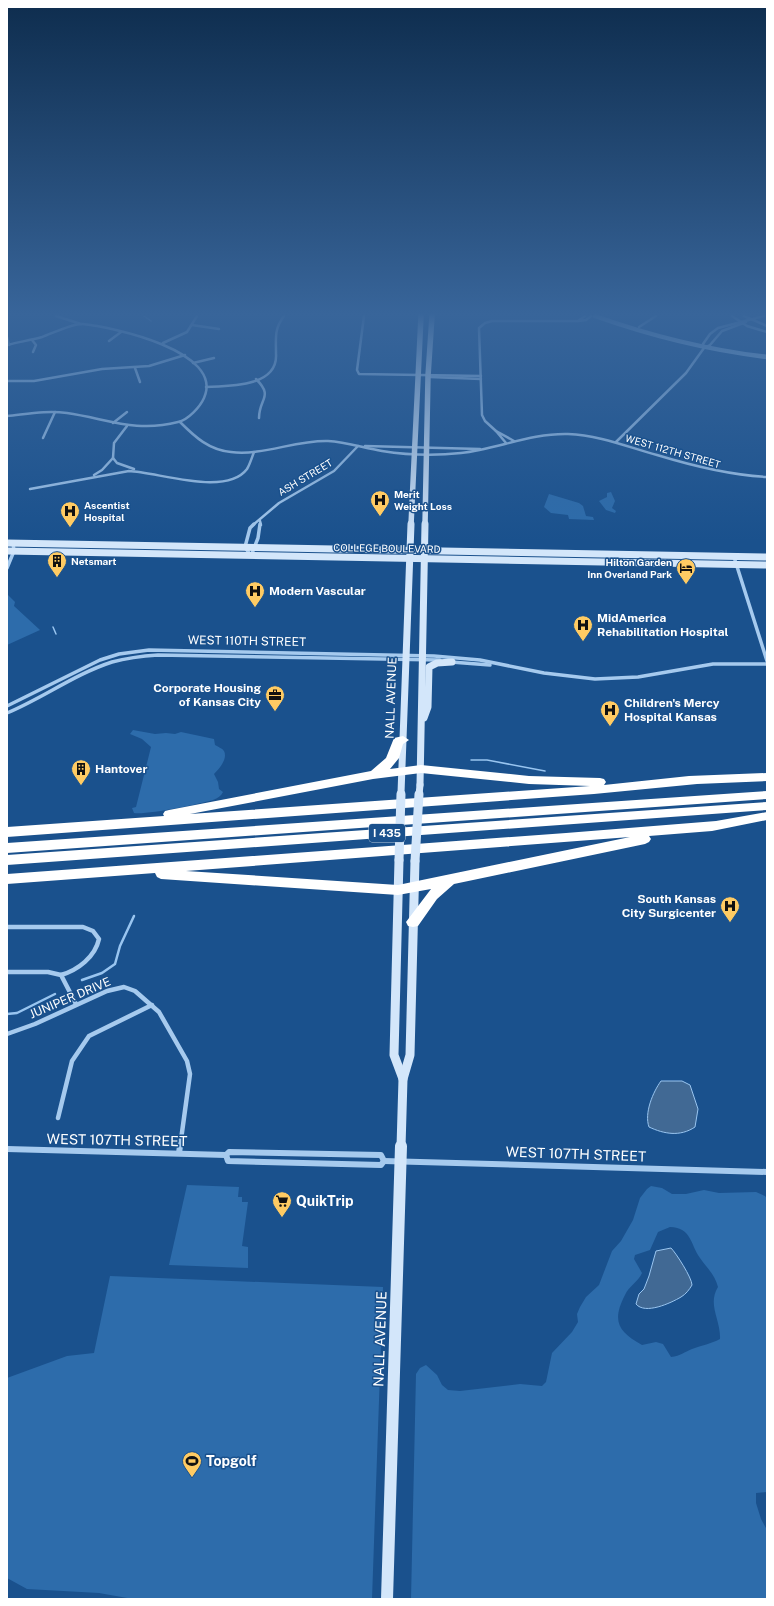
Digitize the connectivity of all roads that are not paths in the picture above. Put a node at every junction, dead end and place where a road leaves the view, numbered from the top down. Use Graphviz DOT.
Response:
graph roads {
  1 [pos="206,391"];
  2 [pos="265,391"];
  3 [pos="417,391"];
  4 [pos="428,391"];
  5 [pos="481,391"];
  6 [pos="668,391"];
  7 [pos="56,412"];
  8 [pos="127,412"];
  9 [pos="7,416"];
  10 [pos="259,418"];
  11 [pos="180,422"];
  12 [pos="113,423"];
  13 [pos="127,426"];
  14 [pos="496,431"];
  15 [pos="43,438"];
  16 [pos="514,441"];
  17 [pos="616,442"];
  18 [pos="506,443"];
  19 [pos="358,446"];
  20 [pos="414,450"];
  21 [pos="426,451"];
  22 [pos="254,452"];
  23 [pos="113,458"];
  24 [pos="138,471"];
  25 [pos="767,477"];
  26 [pos="90,478"];
  27 [pos="30,489"];
  28 [pos="260,521"];
  29 [pos="10,543"];
  30 [pos="245,547"];
  31 [pos="256,547"];
  32 [pos="7,550"];
  33 [pos="409,550"];
  34 [pos="423,550"];
  35 [pos="14,551"];
  36 [pos="251,556"];
  37 [pos="734,557"];
  38 [pos="767,557"];
  39 [pos="408,558"];
  40 [pos="423,558"];
  41 [pos="736,565"];
  42 [pos="767,565"];
  43 [pos="7,568"];
  44 [pos="406,657"];
  45 [pos="422,658"];
  46 [pos="452,662"];
  47 [pos="767,662"];
  48 [pos="497,665"];
  49 [pos="7,706"];
  50 [pos="7,713"];
  51 [pos="421,728"];
  52 [pos="403,740"];
  53 [pos="421,769"];
  54 [pos="402,772"];
  55 [pos="373,776"];
  56 [pos="767,777"];
  57 [pos="696,780"];
  58 [pos="767,795"];
  59 [pos="767,806"];
  60 [pos="767,816"];
  61 [pos="127,824"];
  62 [pos="719,825"];
  63 [pos="7,832"];
  64 [pos="7,848"];
  65 [pos="7,860"];
  66 [pos="110,872"];
  67 [pos="7,879"];
  68 [pos="451,880"];
  69 [pos="414,887"];
  70 [pos="398,890"];
  71 [pos="413,922"];
  72 [pos="7,927"];
  73 [pos="7,972"];
  74 [pos="61,975"];
  75 [pos="76,1004"];
  76 [pos="152,1005"];
  77 [pos="7,1034"];
  78 [pos="403,1079"];
  79 [pos="58,1118"];
  80 [pos="7,1149"];
  81 [pos="179,1153"];
  82 [pos="226,1155"];
  83 [pos="384,1161"];
  84 [pos="400,1161"];
  85 [pos="767,1172"];
  86 [pos="387,1599"];
  1 -- 11 [label="street"];
  2 -- 10 [label="street"];
  3 -- 20 [label="main road, NALL AVENUE"];
  4 -- 21 [label="main road, NALL AVENUE"];
  5 -- 14 [label="street"];
  6 -- 17 [label="street"];
  7 -- 9 [label="street"];
  7 -- 12 [label="street"];
  7 -- 15 [label="street"];
  8 -- 12 [label="street"];
  11 -- 13 [label="street"];
  11 -- 22 [label="street, WEST 112TH STREET"];
  12 -- 13 [label="street"];
  13 -- 23 [label="street"];
  14 -- 16 [label="street"];
  14 -- 18 [label="street"];
  16 -- 17 [label="street, WEST 112TH STREET"];
  16 -- 18 [label="street, WEST 112TH STREET"];
  17 -- 25 [label="street, WEST 112TH STREET"];
  18 -- 21 [label="street, WEST 112TH STREET"];
  19 -- 20 [label="street, WEST 112TH STREET"];
  19 -- 22 [label="street, WEST 112TH STREET"];
  19 -- 28 [label="street, ASH STREET"];
  20 -- 21 [label="street, WEST 112TH STREET"];
  20 -- 33 [label="main road, NALL AVENUE"];
  21 -- 34 [label="main road, NALL AVENUE"];
  22 -- 24 [label="street"];
  23 -- 24 [label="street"];
  23 -- 26 [label="street"];
  24 -- 26 [label="street"];
  26 -- 27 [label="street"];
  28 -- 30 [label="street, ASH STREET"];
  28 -- 31 [label="street"];
  29 -- 30 [label="main road, COLLEGE BOULEVARD"];
  29 -- 32 [label="street"];
  29 -- 35 [label="street"];
  30 -- 31 [label="main road, COLLEGE BOULEVARD"];
  30 -- 36 [label="street"];
  31 -- 33 [label="main road, COLLEGE BOULEVARD"];
  31 -- 36 [label="street"];
  32 -- 35 [label="main road, COLLEGE BOULEVARD"];
  33 -- 34 [label="main road, COLLEGE BOULEVARD"];
  33 -- 39 [label="main road, NALL AVENUE"];
  34 -- 37 [label="main road, COLLEGE BOULEVARD"];
  34 -- 40 [label="main road, NALL AVENUE"];
  35 -- 36 [label="main road, COLLEGE BOULEVARD"];
  35 -- 43 [label="street"];
  36 -- 39 [label="main road, COLLEGE BOULEVARD"];
  37 -- 38 [label="main road, COLLEGE BOULEVARD"];
  37 -- 41 [label="street"];
  39 -- 40 [label="main road, COLLEGE BOULEVARD"];
  39 -- 44 [label="main road, NALL AVENUE"];
  40 -- 41 [label="main road, COLLEGE BOULEVARD"];
  40 -- 45 [label="main road, NALL AVENUE"];
  41 -- 42 [label="main road, COLLEGE BOULEVARD"];
  41 -- 47 [label="street"];
  44 -- 45 [label="street, WEST 110TH STREET"];
  44 -- 49 [label="street, WEST 110TH STREET"];
  44 -- 50 [label="street, WEST 110TH STREET"];
  44 -- 52 [label="main road, NALL AVENUE"];
  45 -- 46 [label="street, WEST 110TH STREET"];
  45 -- 48 [label="street, WEST 110TH STREET"];
  45 -- 51 [label="main road, NALL AVENUE"];
  46 -- 48 [label="street, WEST 110TH STREET"];
  46 -- 51 [label="main road"];
  47 -- 48 [label="street, WEST 110TH STREET"];
  51 -- 53 [label="main road, NALL AVENUE"];
  52 -- 54 [label="main road, NALL AVENUE"];
  52 -- 55 [label="highway"];
  53 -- 54 [label="highway"];
  53 -- 57 [label="highway"];
  53 -- 69 [label="main road, NALL AVENUE, bridge"];
  54 -- 55 [label="highway"];
  54 -- 70 [label="main road, NALL AVENUE, bridge"];
  55 -- 61 [label="highway"];
  56 -- 57 [label="highway"];
  57 -- 61 [label="highway"];
  58 -- 64 [label="highway, I 435"];
  59 -- 65 [label="highway, I 435"];
  60 -- 62 [label="highway"];
  61 -- 63 [label="highway"];
  62 -- 66 [label="highway"];
  62 -- 68 [label="highway"];
  66 -- 67 [label="highway"];
  66 -- 70 [label="highway"];
  68 -- 69 [label="highway"];
  68 -- 71 [label="highway"];
  69 -- 70 [label="highway"];
  69 -- 71 [label="main road, NALL AVENUE"];
  70 -- 78 [label="main road, NALL AVENUE"];
  71 -- 78 [label="main road, NALL AVENUE"];
  72 -- 74 [label="street"];
  73 -- 74 [label="street"];
  74 -- 75 [label="street"];
  75 -- 76 [label="street, JUNIPER DRIVE"];
  75 -- 77 [label="street, JUNIPER DRIVE"];
  76 -- 79 [label="street"];
  76 -- 81 [label="street"];
  78 -- 84 [label="main road, NALL AVENUE"];
  80 -- 81 [label="street, WEST 107TH STREET"];
  81 -- 82 [label="street, WEST 107TH STREET"];
  82 -- 83 [label="street, WEST 107TH STREET"];
  82 -- 83 [label="street, WEST 107TH STREET"];
  83 -- 84 [label="street, WEST 107TH STREET"];
  84 -- 85 [label="street, WEST 107TH STREET"];
  84 -- 86 [label="main road, NALL AVENUE"];
}
